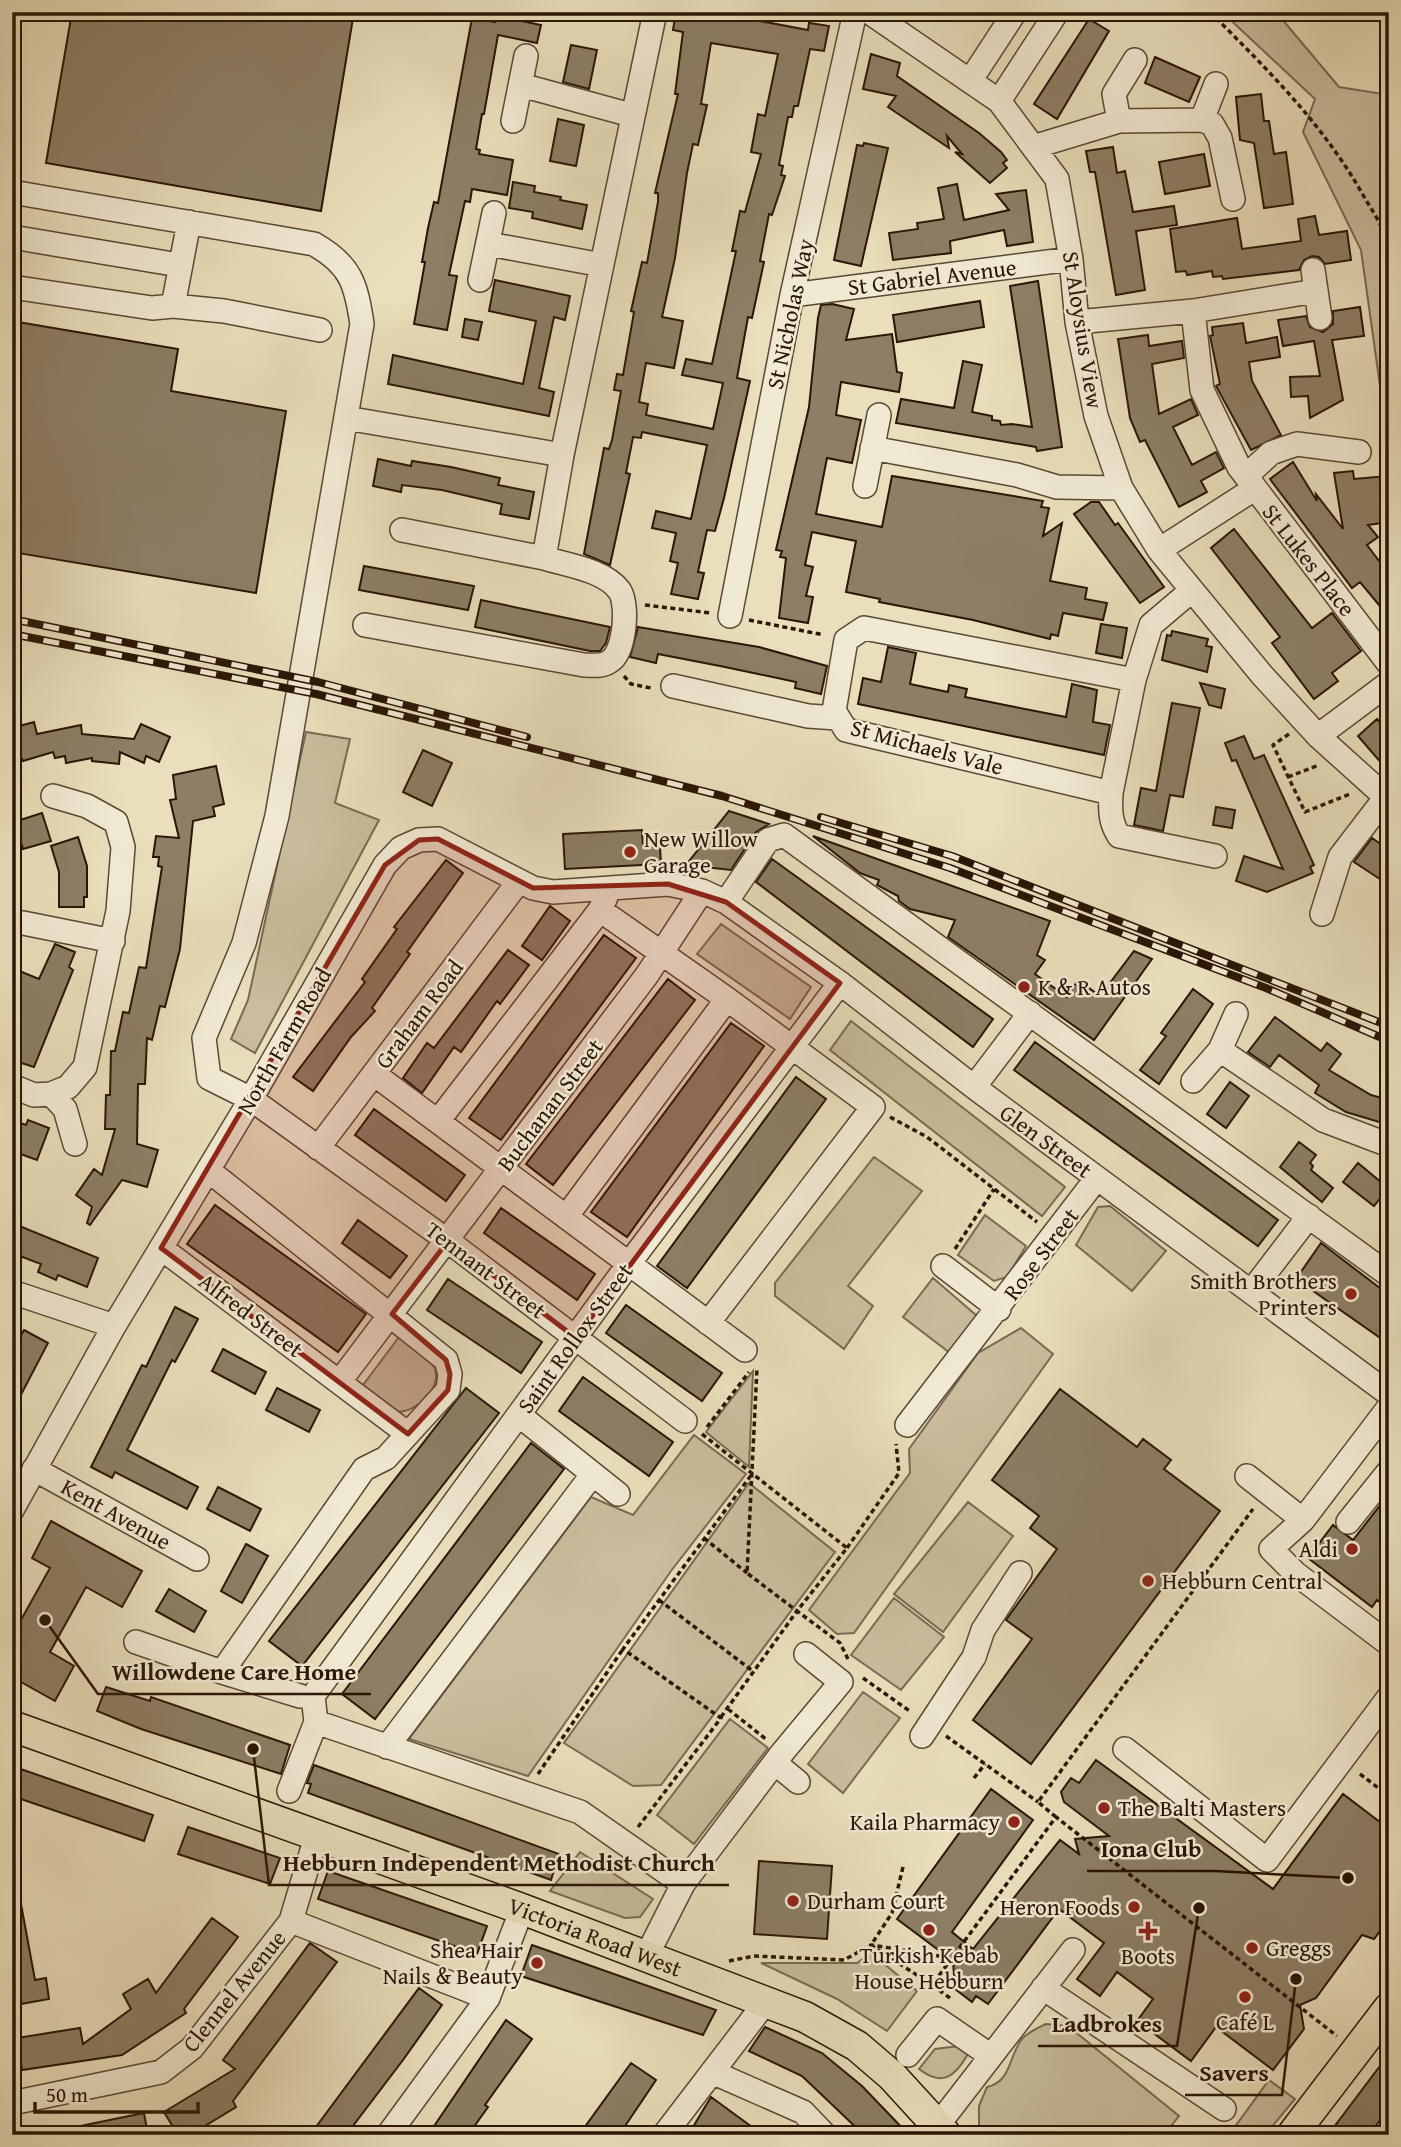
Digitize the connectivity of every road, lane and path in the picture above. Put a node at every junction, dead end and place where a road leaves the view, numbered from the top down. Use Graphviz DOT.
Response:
graph roads {
  1 [pos="655,12"];
  2 [pos="855,12"];
  3 [pos="869,12"];
  4 [pos="1015,12"];
  5 [pos="1056,12"];
  6 [pos="1210,12"];
  7 [pos="526,56"];
  8 [pos="1135,60"];
  9 [pos="970,81"];
  10 [pos="1216,84"];
  11 [pos="521,85"];
  12 [pos="999,101"];
  13 [pos="631,115"];
  14 [pos="1202,120"];
  15 [pos="513,121"];
  16 [pos="1119,121"];
  17 [pos="1033,147"];
  18 [pos="12,192"];
  19 [pos="1233,199"];
  20 [pos="494,213"];
  21 [pos="189,222"];
  22 [pos="12,237"];
  23 [pos="489,244"];
  24 [pos="1389,248"];
  25 [pos="1071,259"];
  26 [pos="179,265"];
  27 [pos="602,265"];
  28 [pos="480,280"];
  29 [pos="12,287"];
  30 [pos="792,295"];
  31 [pos="173,306"];
  32 [pos="1192,311"];
  33 [pos="1320,317"];
  34 [pos="1077,322"];
  35 [pos="320,330"];
  36 [pos="879,415"];
  37 [pos="346,418"];
  38 [pos="872,448"];
  39 [pos="1355,452"];
  40 [pos="562,455"];
  41 [pos="1250,483"];
  42 [pos="865,486"];
  43 [pos="1121,488"];
  44 [pos="402,530"];
  45 [pos="1159,550"];
  46 [pos="544,558"];
  47 [pos="1191,591"];
  48 [pos="730,617"];
  49 [pos="365,625"];
  50 [pos="611,661"];
  51 [pos="1389,664"];
  52 [pos="1134,680"];
  53 [pos="1389,683"];
  54 [pos="673,686"];
  55 [pos="837,718"];
  56 [pos="1312,730"];
  57 [pos="1341,757"];
  58 [pos="1289,777"];
  59 [pos="1111,793"];
  60 [pos="1382,794"];
  61 [pos="53,796"];
  62 [pos="1215,856"];
  63 [pos="519,881"];
  64 [pos="610,886"];
  65 [pos="702,891"];
  66 [pos="726,902"];
  67 [pos="600,910"];
  68 [pos="1322,914"];
  69 [pos="12,924"];
  70 [pos="113,941"];
  71 [pos="662,954"];
  72 [pos="841,983"];
  73 [pos="727,999"];
  74 [pos="1030,1013"];
  75 [pos="1236,1014"];
  76 [pos="791,1046"];
  77 [pos="1220,1050"];
  78 [pos="374,1074"];
  79 [pos="1193,1081"];
  80 [pos="12,1086"];
  81 [pos="974,1087"];
  82 [pos="51,1094"];
  83 [pos="251,1100"];
  84 [pos="873,1107"];
  85 [pos="438,1121"];
  86 [pos="75,1144"];
  87 [pos="1389,1145"];
  88 [pos="318,1148"];
  89 [pos="502,1167"];
  90 [pos="208,1170"];
  91 [pos="1097,1178"];
  92 [pos="994,1189"];
  93 [pos="1309,1216"];
  94 [pos="566,1217"];
  95 [pos="1054,1236"];
  96 [pos="449,1241"];
  97 [pos="161,1248"];
  98 [pos="628,1265"];
  99 [pos="943,1266"];
  100 [pos="1389,1275"];
  101 [pos="12,1292"];
  102 [pos="1251,1292"];
  103 [pos="999,1309"];
  104 [pos="392,1314"];
  105 [pos="708,1323"];
  106 [pos="114,1326"];
  107 [pos="576,1338"];
  108 [pos="745,1350"];
  109 [pos="340,1381"];
  110 [pos="1389,1394"];
  111 [pos="1389,1407"];
  112 [pos="519,1415"];
  113 [pos="908,1425"];
  114 [pos="693,1428"];
  115 [pos="408,1434"];
  116 [pos="34,1469"];
  117 [pos="1389,1471"];
  118 [pos="752,1474"];
  119 [pos="592,1475"];
  120 [pos="1247,1476"];
  121 [pos="1266,1492"];
  122 [pos="618,1494"];
  123 [pos="12,1510"];
  124 [pos="1303,1520"];
  125 [pos="1348,1522"];
  126 [pos="704,1538"];
  127 [pos="847,1548"];
  128 [pos="197,1559"];
  129 [pos="747,1573"];
  130 [pos="1020,1573"];
  131 [pos="659,1600"];
  132 [pos="797,1611"];
  133 [pos="136,1642"];
  134 [pos="1389,1644"];
  135 [pos="623,1648"];
  136 [pos="806,1654"];
  137 [pos="849,1662"];
  138 [pos="222,1672"];
  139 [pos="754,1672"];
  140 [pos="307,1696"];
  141 [pos="1389,1697"];
  142 [pos="727,1709"];
  143 [pos="721,1718"];
  144 [pos="316,1722"];
  145 [pos="12,1726"];
  146 [pos="922,1736"];
  147 [pos="387,1747"];
  148 [pos="1125,1749"];
  149 [pos="778,1758"];
  150 [pos="1341,1760"];
  151 [pos="985,1764"];
  152 [pos="974,1778"];
  153 [pos="797,1782"];
  154 [pos="289,1791"];
  155 [pos="525,1793"];
  156 [pos="1389,1796"];
  157 [pos="1056,1817"];
  158 [pos="316,1837"];
  159 [pos="625,1844"];
  160 [pos="902,1867"];
  161 [pos="683,1884"];
  162 [pos="522,1909"];
  163 [pos="291,1921"];
  164 [pos="871,1945"];
  165 [pos="1073,1950"];
  166 [pos="646,1957"];
  167 [pos="952,1958"];
  168 [pos="682,1971"];
  169 [pos="932,1985"];
  170 [pos="1043,1988"];
  171 [pos="488,1998"];
  172 [pos="765,2003"];
  173 [pos="1389,2008"];
  174 [pos="937,2019"];
  175 [pos="1355,2051"];
  176 [pos="908,2055"];
  177 [pos="991,2056"];
  178 [pos="712,2073"];
  179 [pos="12,2103"];
  180 [pos="1224,2109"];
  181 [pos="942,2130"];
  182 [pos="388,2135"];
  183 [pos="664,2135"];
  184 [pos="825,2135"];
  185 [pos="1292,2135"];
  1 -- 13 [label="street"];
  2 -- 30 [label="street, St Nicholas Way"];
  3 -- 9 [label="street, St Aloysius View"];
  4 -- 9 [label="street"];
  5 -- 12 [label="street"];
  6 -- 24 [label="path"];
  7 -- 11 [label="street"];
  8 -- 16 [label="street"];
  9 -- 12 [label="street, St Aloysius View"];
  10 -- 14 [label="street"];
  11 -- 13 [label="street"];
  11 -- 15 [label="street"];
  12 -- 17 [label="street, St Aloysius View"];
  13 -- 27 [label="street"];
  14 -- 16 [label="street"];
  14 -- 19 [label="street"];
  16 -- 17 [label="street"];
  17 -- 25 [label="street, St Aloysius View"];
  18 -- 21 [label="street"];
  20 -- 23 [label="street"];
  21 -- 26 [label="street"];
  21 -- 37 [label="street"];
  22 -- 26 [label="street"];
  23 -- 27 [label="street"];
  23 -- 28 [label="street"];
  25 -- 30 [label="street, St Gabriel Avenue"];
  25 -- 34 [label="street, St Aloysius View"];
  26 -- 31 [label="street"];
  27 -- 40 [label="street"];
  29 -- 31 [label="street"];
  30 -- 48 [label="street, St Nicholas Way"];
  31 -- 35 [label="street"];
  32 -- 33 [label="street"];
  32 -- 34 [label="street"];
  32 -- 41 [label="street, St Lukes Place"];
  34 -- 43 [label="street, St Aloysius View"];
  36 -- 38 [label="street"];
  37 -- 40 [label="street"];
  37 -- 83 [label="street, Tennant Street"];
  38 -- 42 [label="street"];
  38 -- 43 [label="street"];
  39 -- 41 [label="street, St Lukes Place"];
  40 -- 46 [label="street"];
  41 -- 45 [label="street, St Lukes Place"];
  41 -- 51 [label="street, St Lukes Place"];
  43 -- 45 [label="street, St Aloysius View"];
  44 -- 46 [label="street"];
  45 -- 47 [label="street, St Aloysius View"];
  46 -- 50 [label="street"];
  47 -- 52 [label="street"];
  47 -- 56 [label="street, St Aloysius View"];
  49 -- 50 [label="street"];
  50 -- 54 [label="path"];
  52 -- 55 [label="street, St Michaels Vale"];
  52 -- 59 [label="street"];
  53 -- 56 [label="street"];
  54 -- 55 [label="street"];
  55 -- 59 [label="street, St Michaels Vale"];
  56 -- 57 [label="street, St Aloysius View"];
  56 -- 58 [label="path"];
  57 -- 58 [label="path"];
  57 -- 60 [label="street, St Aloysius View"];
  58 -- 60 [label="path"];
  59 -- 62 [label="street"];
  60 -- 68 [label="street"];
  61 -- 70 [label="street"];
  63 -- 64 [label="street, North Farm Road"];
  63 -- 78 [label="street, Graham Road"];
  63 -- 83 [label="street, North Farm Road"];
  64 -- 65 [label="street, North Farm Road"];
  64 -- 67 [label="street"];
  65 -- 66 [label="street, Glen Street"];
  65 -- 71 [label="street, Buchanan Street"];
  66 -- 72 [label="street, Glen Street"];
  66 -- 74 [label="street"];
  67 -- 71 [label="street"];
  67 -- 85 [label="street"];
  69 -- 70 [label="street"];
  70 -- 82 [label="street"];
  71 -- 73 [label="street"];
  71 -- 89 [label="street, Buchanan Street"];
  72 -- 76 [label="street, Saint Rollox Street"];
  72 -- 81 [label="street, Glen Street"];
  73 -- 76 [label="street"];
  73 -- 94 [label="street"];
  74 -- 81 [label="street"];
  74 -- 93 [label="street"];
  75 -- 77 [label="street"];
  76 -- 84 [label="street"];
  76 -- 98 [label="street, Saint Rollox Street"];
  77 -- 79 [label="street"];
  77 -- 87 [label="street"];
  78 -- 85 [label="street"];
  78 -- 88 [label="street, Graham Road"];
  80 -- 82 [label="street"];
  81 -- 91 [label="street, Glen Street"];
  82 -- 86 [label="street"];
  83 -- 88 [label="street, Tennant Street"];
  83 -- 90 [label="street, North Farm Road"];
  84 -- 92 [label="path"];
  84 -- 105 [label="street"];
  85 -- 89 [label="street"];
  88 -- 96 [label="street, Tennant Street"];
  89 -- 94 [label="street"];
  89 -- 96 [label="street, Buchanan Street"];
  90 -- 97 [label="street, North Farm Road"];
  90 -- 104 [label="street"];
  91 -- 95 [label="street, Rose Street"];
  91 -- 102 [label="street, Glen Street"];
  92 -- 95 [label="path"];
  92 -- 99 [label="path"];
  93 -- 100 [label="street"];
  93 -- 102 [label="street"];
  94 -- 98 [label="street"];
  95 -- 103 [label="street, Rose Street"];
  96 -- 104 [label="street, Buchanan Street"];
  96 -- 107 [label="street, Tennant Street"];
  97 -- 106 [label="street, North Farm Road"];
  97 -- 109 [label="street, Alfred Street"];
  98 -- 105 [label="street"];
  98 -- 107 [label="street, Saint Rollox Street"];
  99 -- 103 [label="street"];
  101 -- 106 [label="street"];
  102 -- 110 [label="street, Glen Street"];
  103 -- 113 [label="street, Rose Street"];
  104 -- 109 [label="street"];
  104 -- 115 [label="street"];
  105 -- 108 [label="street"];
  106 -- 116 [label="street, North Farm Road"];
  107 -- 112 [label="street, Saint Rollox Street"];
  107 -- 114 [label="street, Tennant Street"];
  109 -- 115 [label="street, Alfred Street"];
  111 -- 124 [label="street"];
  112 -- 119 [label="street"];
  112 -- 140 [label="street, Saint Rollox Street"];
  113 -- 127 [label="path"];
  114 -- 118 [label="path"];
  114 -- 118 [label="path"];
  115 -- 138 [label="street"];
  116 -- 123 [label="street, North Farm Road"];
  116 -- 128 [label="street, Kent Avenue"];
  117 -- 125 [label="street"];
  118 -- 126 [label="path"];
  118 -- 127 [label="path"];
  118 -- 129 [label="path"];
  119 -- 122 [label="street"];
  119 -- 147 [label="street"];
  120 -- 121 [label="street"];
  121 -- 124 [label="street"];
  121 -- 157 [label="path"];
  124 -- 134 [label="street"];
  126 -- 129 [label="path"];
  126 -- 131 [label="path"];
  127 -- 132 [label="path"];
  129 -- 132 [label="path"];
  130 -- 146 [label="street"];
  131 -- 135 [label="path"];
  131 -- 139 [label="path"];
  132 -- 137 [label="path"];
  132 -- 139 [label="path"];
  133 -- 138 [label="street"];
  135 -- 143 [label="path"];
  135 -- 155 [label="path"];
  136 -- 149 [label="street"];
  138 -- 140 [label="street"];
  139 -- 142 [label="path"];
  140 -- 144 [label="street"];
  141 -- 150 [label="street"];
  142 -- 143 [label="path"];
  142 -- 149 [label="path"];
  143 -- 159 [label="path"];
  144 -- 147 [label="street"];
  144 -- 154 [label="street"];
  145 -- 158 [label="main road, Victoria Road West"];
  147 -- 155 [label="street"];
  148 -- 150 [label="street"];
  149 -- 153 [label="street"];
  149 -- 161 [label="street"];
  150 -- 156 [label="path"];
  151 -- 152 [label="path"];
  155 -- 159 [label="street"];
  157 -- 167 [label="path"];
  157 -- 175 [label="path"];
  158 -- 162 [label="main road, Victoria Road West"];
  158 -- 163 [label="street, Clennel Avenue"];
  159 -- 161 [label="street"];
  160 -- 164 [label="path"];
  161 -- 166 [label="street"];
  162 -- 166 [label="main road, Victoria Road West"];
  162 -- 171 [label="street"];
  163 -- 171 [label="street"];
  163 -- 179 [label="street, Clennel Avenue"];
  164 -- 167 [label="path"];
  164 -- 168 [label="path"];
  164 -- 169 [label="path"];
  165 -- 170 [label="street"];
  166 -- 168 [label="main road, Victoria Road West"];
  167 -- 169 [label="path"];
  168 -- 172 [label="main road, Victoria Road West"];
  169 -- 174 [label="path"];
  170 -- 177 [label="street"];
  170 -- 180 [label="street"];
  171 -- 182 [label="street"];
  172 -- 178 [label="street"];
  172 -- 181 [label="main road, Victoria Road West"];
  173 -- 175 [label="main road"];
  174 -- 176 [label="street"];
  174 -- 177 [label="street"];
  175 -- 185 [label="main road"];
  177 -- 181 [label="street"];
  178 -- 183 [label="street"];
  178 -- 184 [label="street"];
}
